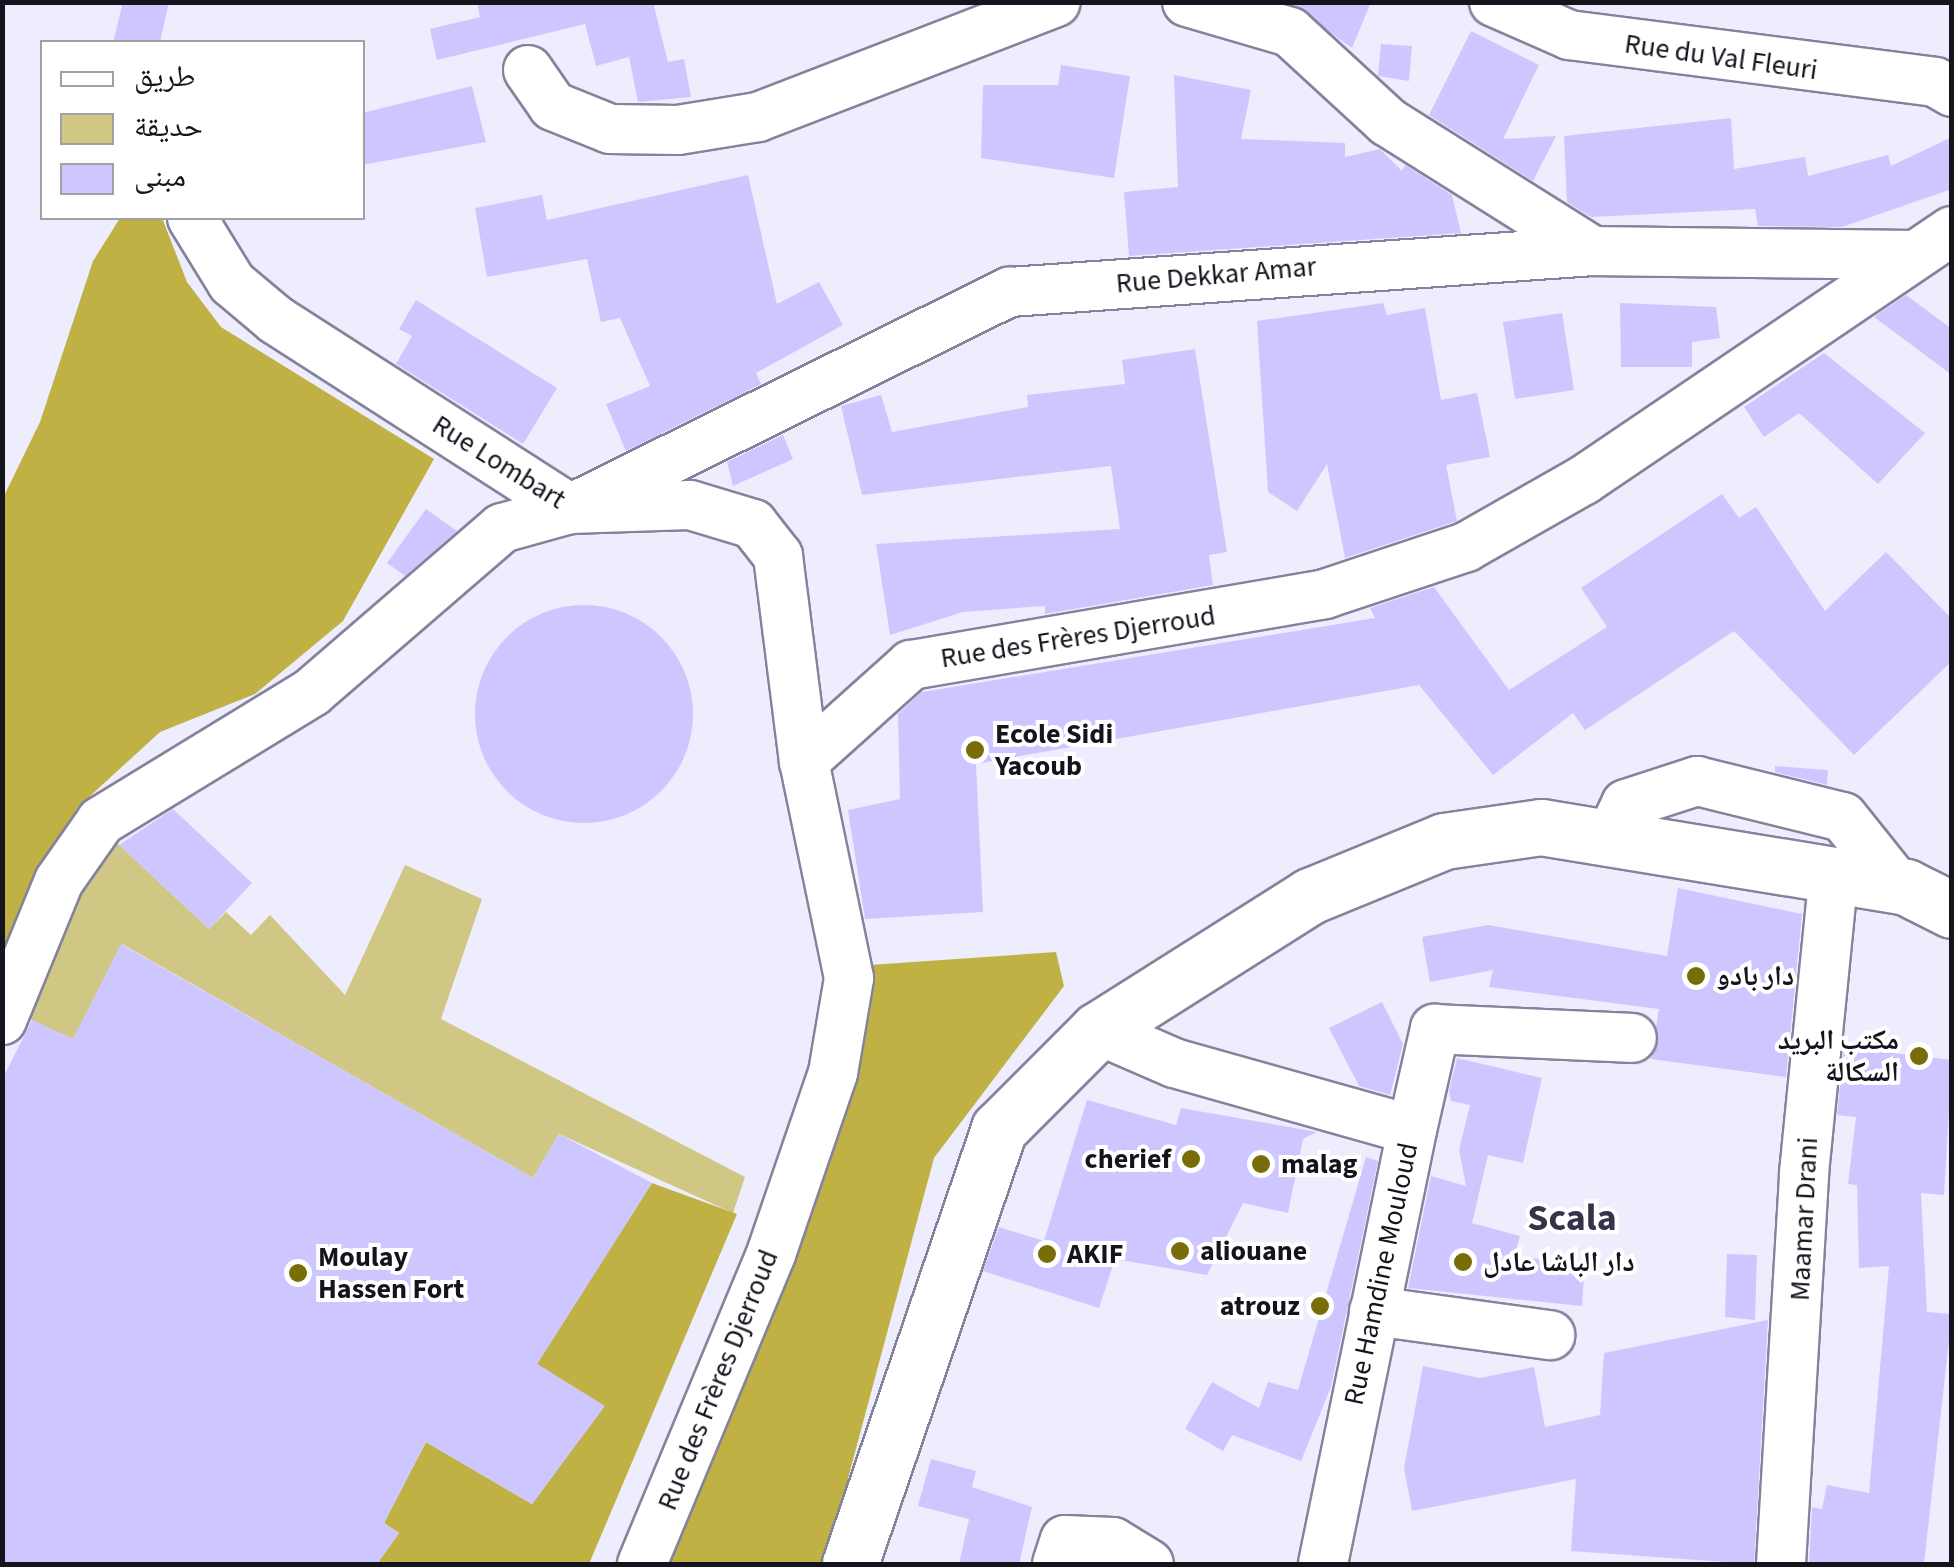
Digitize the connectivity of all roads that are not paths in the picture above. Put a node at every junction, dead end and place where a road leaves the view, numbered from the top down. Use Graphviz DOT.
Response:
graph roads {
  1 [pos="1056,2"];
  2 [pos="1187,2"];
  3 [pos="1499,3"];
  4 [pos="528,70"];
  5 [pos="1952,92"];
  6 [pos="193,220"];
  7 [pos="1932,243"];
  8 [pos="1593,252"];
  9 [pos="570,509"];
  10 [pos="804,762"];
  11 [pos="1611,836"];
  12 [pos="1834,874"];
  13 [pos="1898,886"];
  14 [pos="1952,910"];
  15 [pos="2,1020"];
  16 [pos="1098,1030"];
  17 [pos="1632,1038"];
  18 [pos="1412,1130"];
  19 [pos="1374,1311"];
  20 [pos="1550,1335"];
  21 [pos="642,1564"];
  22 [pos="850,1564"];
  23 [pos="1057,1564"];
  24 [pos="1149,1564"];
  25 [pos="1323,1564"];
  26 [pos="1781,1564"];
  1 -- 4 [label="street"];
  2 -- 8 [label="street"];
  3 -- 5 [label="street, Rue du Val Fleuri"];
  6 -- 9 [label="street, Rue Lombart"];
  7 -- 8 [label="street, Rue Dekkar Amar"];
  7 -- 10 [label="street, Rue des Frères Djerroud"];
  8 -- 9 [label="street, Rue Dekkar Amar"];
  9 -- 10 [label="street, Rue Lombart"];
  9 -- 15 [label="street"];
  10 -- 21 [label="street, Rue des Frères Djerroud"];
  11 -- 12 [label="main road"];
  11 -- 13 [label="street"];
  11 -- 16 [label="main road"];
  12 -- 13 [label="main road"];
  12 -- 26 [label="street, Maamar Drani"];
  13 -- 14 [label="main road"];
  16 -- 18 [label="street, Rue Hamdine Mouloud"];
  16 -- 22 [label="main road"];
  17 -- 18 [label="street"];
  18 -- 19 [label="street, Rue Hamdine Mouloud"];
  19 -- 20 [label="street"];
  19 -- 25 [label="street, Rue Hamdine Mouloud"];
  23 -- 24 [label="street"];
}
